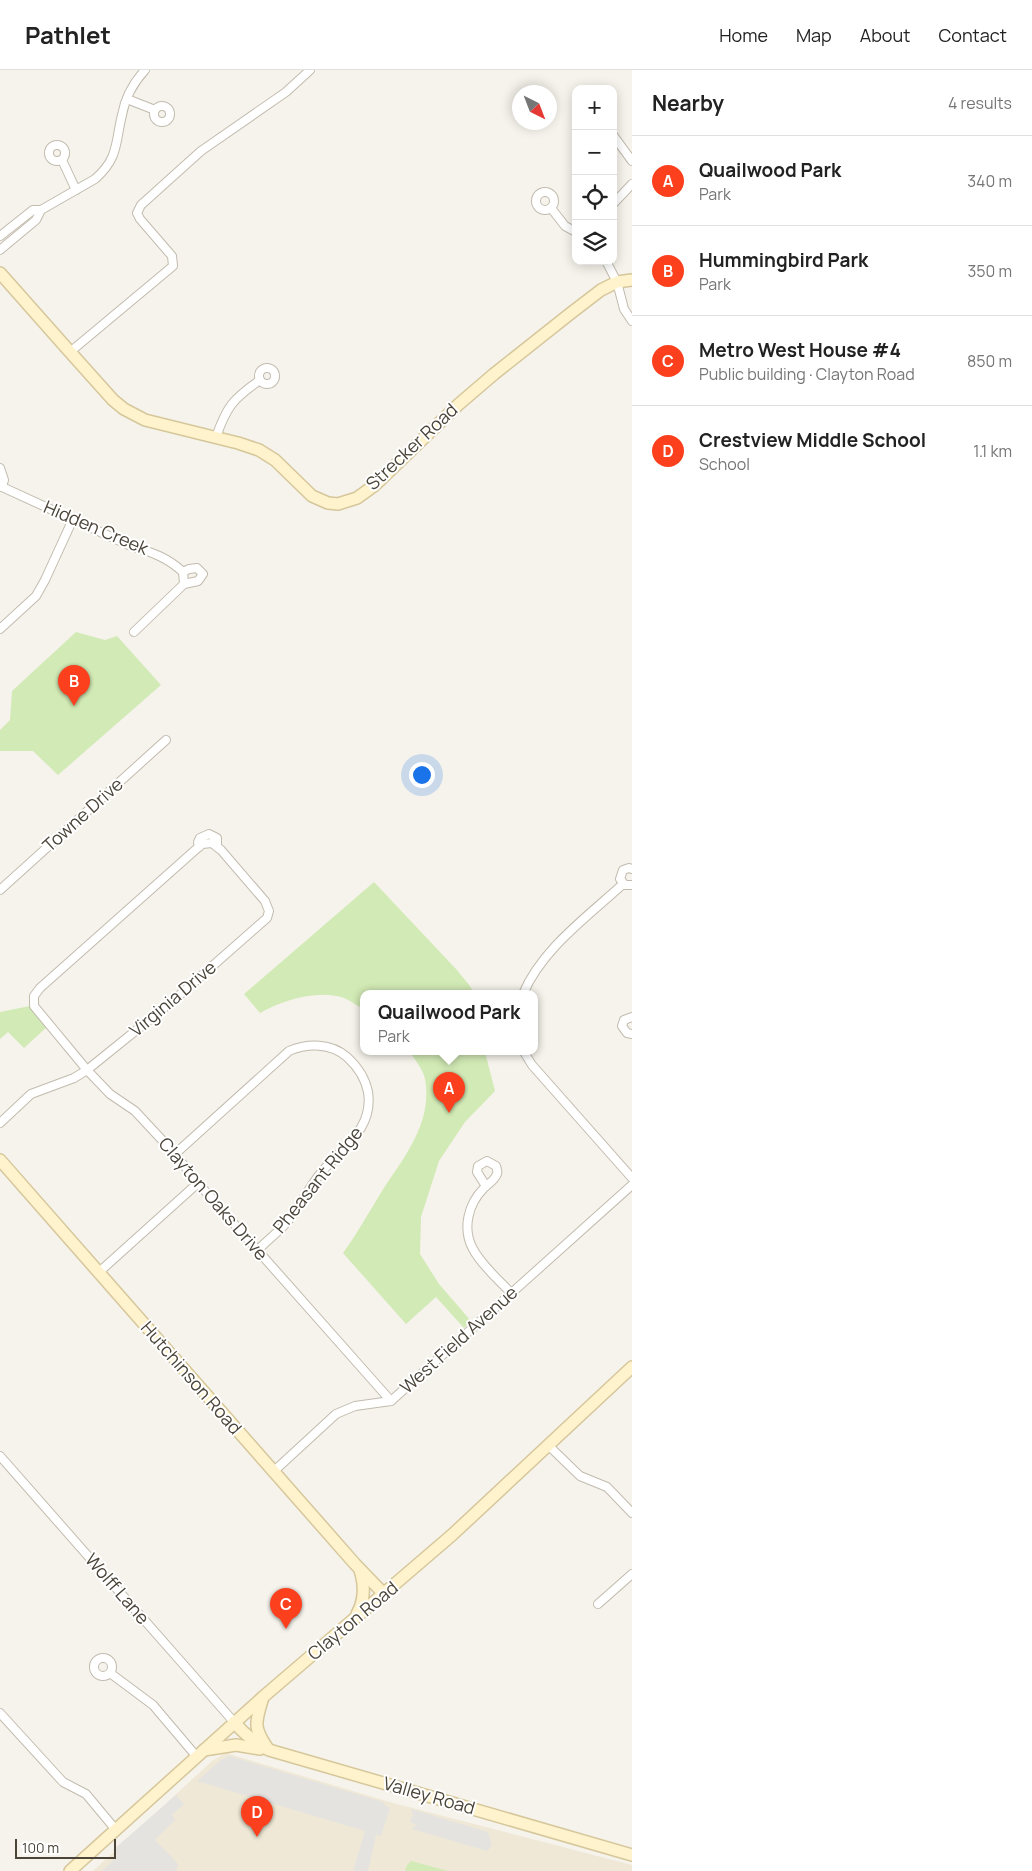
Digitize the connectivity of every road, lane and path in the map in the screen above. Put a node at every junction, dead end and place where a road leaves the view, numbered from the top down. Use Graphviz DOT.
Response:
graph roads {
  1 [pos="145,70"];
  2 [pos="310,70"];
  3 [pos="127,99"];
  4 [pos="155,110"];
  5 [pos="617,141"];
  6 [pos="62,160"];
  7 [pos="632,162"];
  8 [pos="632,184"];
  9 [pos="76,190"];
  10 [pos="617,200"];
  11 [pos="551,208"];
  12 [pos="41,210"];
  13 [pos="572,230"];
  14 [pos="0,236"];
  15 [pos="0,250"];
  16 [pos="608,265"];
  17 [pos="0,273"];
  18 [pos="632,280"];
  19 [pos="617,282"];
  20 [pos="632,321"];
  21 [pos="70,352"];
  22 [pos="260,380"];
  23 [pos="216,437"];
  24 [pos="0,468"];
  25 [pos="1,486"];
  26 [pos="73,519"];
  27 [pos="0,629"];
  28 [pos="134,632"];
  29 [pos="166,740"];
  30 [pos="632,869"];
  31 [pos="623,884"];
  32 [pos="632,885"];
  33 [pos="0,890"];
  34 [pos="525,990"];
  35 [pos="34,1002"];
  36 [pos="632,1017"];
  37 [pos="632,1034"];
  38 [pos="526,1055"];
  39 [pos="87,1070"];
  40 [pos="0,1123"];
  41 [pos="174,1154"];
  42 [pos="0,1160"];
  43 [pos="632,1178"];
  44 [pos="198,1183"];
  45 [pos="632,1185"];
  46 [pos="486,1186"];
  47 [pos="258,1250"];
  48 [pos="98,1273"];
  49 [pos="511,1293"];
  50 [pos="632,1367"];
  51 [pos="391,1401"];
  52 [pos="548,1445"];
  53 [pos="0,1456"];
  54 [pos="273,1472"];
  55 [pos="632,1513"];
  56 [pos="359,1568"];
  57 [pos="632,1574"];
  58 [pos="384,1594"];
  59 [pos="598,1604"];
  60 [pos="353,1620"];
  61 [pos="110,1672"];
  62 [pos="263,1697"];
  63 [pos="0,1713"];
  64 [pos="234,1722"];
  65 [pos="269,1750"];
  66 [pos="200,1754"];
  67 [pos="116,1830"];
  68 [pos="632,1855"];
  69 [pos="70,1871"];
  1 -- 3 [label="street"];
  2 -- 21 [label="street"];
  3 -- 4 [label="street"];
  3 -- 9 [label="street"];
  5 -- 7 [label="street"];
  6 -- 9 [label="street"];
  8 -- 10 [label="street"];
  9 -- 12 [label="street"];
  11 -- 13 [label="street"];
  12 -- 14 [label="street"];
  12 -- 15 [label="street"];
  16 -- 19 [label="street"];
  17 -- 21 [label="street, Strecker Road"];
  18 -- 19 [label="street, Strecker Road"];
  19 -- 20 [label="street"];
  19 -- 23 [label="street, Strecker Road"];
  21 -- 23 [label="street, Strecker Road"];
  22 -- 23 [label="street"];
  24 -- 25 [label="street"];
  25 -- 26 [label="street, Hidden Creek"];
  26 -- 27 [label="street"];
  26 -- 28 [label="street, Hidden Creek"];
  29 -- 33 [label="street, Towne Drive"];
  30 -- 31 [label="street"];
  31 -- 32 [label="street"];
  31 -- 34 [label="street"];
  35 -- 39 [label="street, Clayton Oaks Drive"];
  35 -- 39 [label="street, Virginia Drive"];
  36 -- 37 [label="street"];
  38 -- 43 [label="street"];
  39 -- 40 [label="street, Virginia Drive"];
  39 -- 41 [label="street, Clayton Oaks Drive"];
  41 -- 44 [label="street, Clayton Oaks Drive"];
  41 -- 47 [label="street, Pheasant Ridge"];
  42 -- 48 [label="street, Hutchinson Road"];
  44 -- 47 [label="street, Clayton Oaks Drive"];
  44 -- 48 [label="street"];
  45 -- 49 [label="street, West Field Avenue"];
  46 -- 46 [label="street"];
  46 -- 49 [label="street"];
  47 -- 51 [label="street, Clayton Oaks Drive"];
  48 -- 54 [label="street, Hutchinson Road"];
  49 -- 51 [label="street, West Field Avenue"];
  50 -- 52 [label="street, Clayton Road"];
  51 -- 54 [label="street, West Field Avenue"];
  52 -- 55 [label="street"];
  52 -- 58 [label="street, Clayton Road"];
  53 -- 64 [label="street, Wolff Lane"];
  54 -- 56 [label="street, Hutchinson Road"];
  56 -- 58 [label="street, Hutchinson Road"];
  56 -- 60 [label="street"];
  57 -- 59 [label="street"];
  58 -- 60 [label="street, Clayton Road"];
  60 -- 62 [label="street, Clayton Road"];
  61 -- 66 [label="street"];
  62 -- 64 [label="street, Clayton Road"];
  62 -- 65 [label="street"];
  63 -- 67 [label="street"];
  64 -- 65 [label="street, Valley Road"];
  64 -- 66 [label="street, Clayton Road"];
  65 -- 66 [label="street"];
  65 -- 68 [label="street, Valley Road"];
  66 -- 67 [label="street, Clayton Road"];
  67 -- 69 [label="street, Clayton Road"];
}
